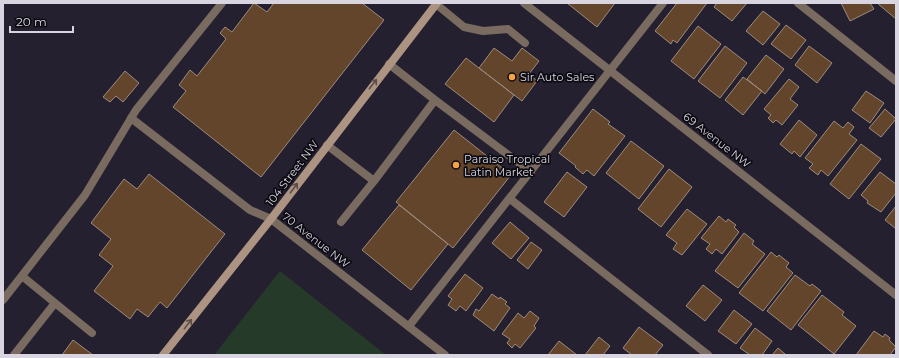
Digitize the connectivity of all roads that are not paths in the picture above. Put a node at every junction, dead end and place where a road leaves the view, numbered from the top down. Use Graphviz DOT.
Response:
graph roads {
  1 [pos="222,3"];
  2 [pos="524,3"];
  3 [pos="663,3"];
  4 [pos="798,3"];
  5 [pos="436,4"];
  6 [pos="525,43"];
  7 [pos="389,64"];
  8 [pos="610,70"];
  9 [pos="896,81"];
  10 [pos="436,100"];
  11 [pos="131,118"];
  12 [pos="327,145"];
  13 [pos="531,172"];
  14 [pos="374,181"];
  15 [pos="510,199"];
  16 [pos="271,219"];
  17 [pos="341,222"];
  18 [pos="22,276"];
  19 [pos="896,294"];
  20 [pos="3,300"];
  21 [pos="55,303"];
  22 [pos="409,326"];
  23 [pos="92,333"];
  24 [pos="14,355"];
  25 [pos="164,355"];
  26 [pos="445,355"];
  27 [pos="708,355"];
  1 -- 11 [label="street"];
  2 -- 8 [label="street, 69 Avenue NW"];
  3 -- 8 [label="street"];
  4 -- 9 [label="street"];
  5 -- 6 [label="street"];
  5 -- 7 [label="main road, 104 Street NW"];
  7 -- 10 [label="street"];
  12 -- 7 [label="main road, 104 Street NW, one-way"];
  8 -- 13 [label="street"];
  8 -- 19 [label="street, 69 Avenue NW"];
  10 -- 13 [label="street"];
  10 -- 14 [label="street"];
  11 -- 16 [label="street, 70 Avenue NW"];
  11 -- 18 [label="street"];
  12 -- 14 [label="street"];
  16 -- 12 [label="main road, 104 Street NW, one-way"];
  13 -- 15 [label="street"];
  14 -- 17 [label="street"];
  15 -- 22 [label="street"];
  15 -- 27 [label="street"];
  16 -- 22 [label="street, 70 Avenue NW"];
  25 -- 16 [label="main road, 104 Street NW, one-way"];
  18 -- 20 [label="street"];
  18 -- 21 [label="street"];
  21 -- 23 [label="street"];
  21 -- 24 [label="street"];
  22 -- 26 [label="street, 70 Avenue NW"];
}
